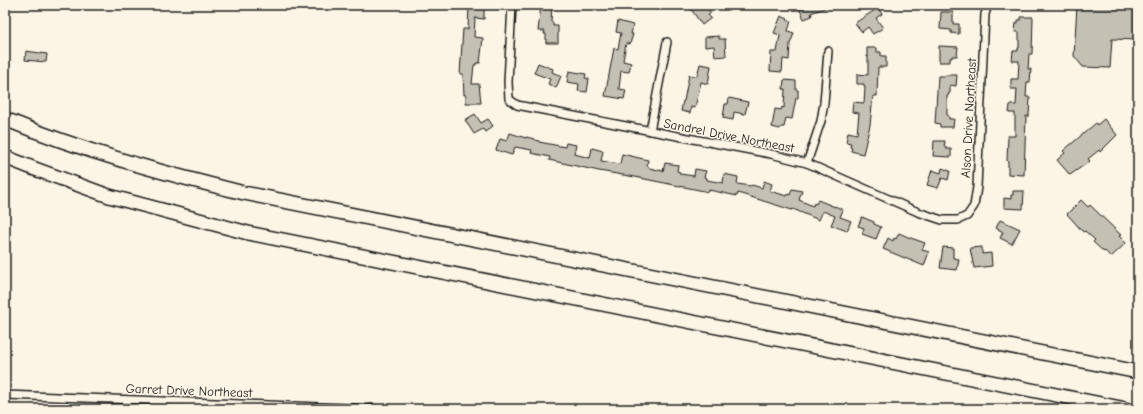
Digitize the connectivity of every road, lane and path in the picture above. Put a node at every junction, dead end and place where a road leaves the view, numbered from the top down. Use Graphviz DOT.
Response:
graph roads {
  1 [pos="512,5"];
  2 [pos="988,5"];
  3 [pos="667,42"];
  4 [pos="828,51"];
  5 [pos="5,118"];
  6 [pos="650,131"];
  7 [pos="5,157"];
  8 [pos="807,163"];
  9 [pos="955,220"];
  10 [pos="1138,372"];
  11 [pos="5,395"];
  12 [pos="372,409"];
  13 [pos="1126,409"];
  1 -- 6 [label="street, Sandrel Drive Northeast"];
  2 -- 9 [label="street, Alson Drive Northeast"];
  3 -- 6 [label="street"];
  4 -- 8 [label="street"];
  5 -- 10 [label="highway"];
  6 -- 8 [label="street, Sandrel Drive Northeast"];
  7 -- 13 [label="highway"];
  8 -- 9 [label="street, Sandrel Drive Northeast"];
  11 -- 12 [label="street, Garret Drive Northeast"];
}
